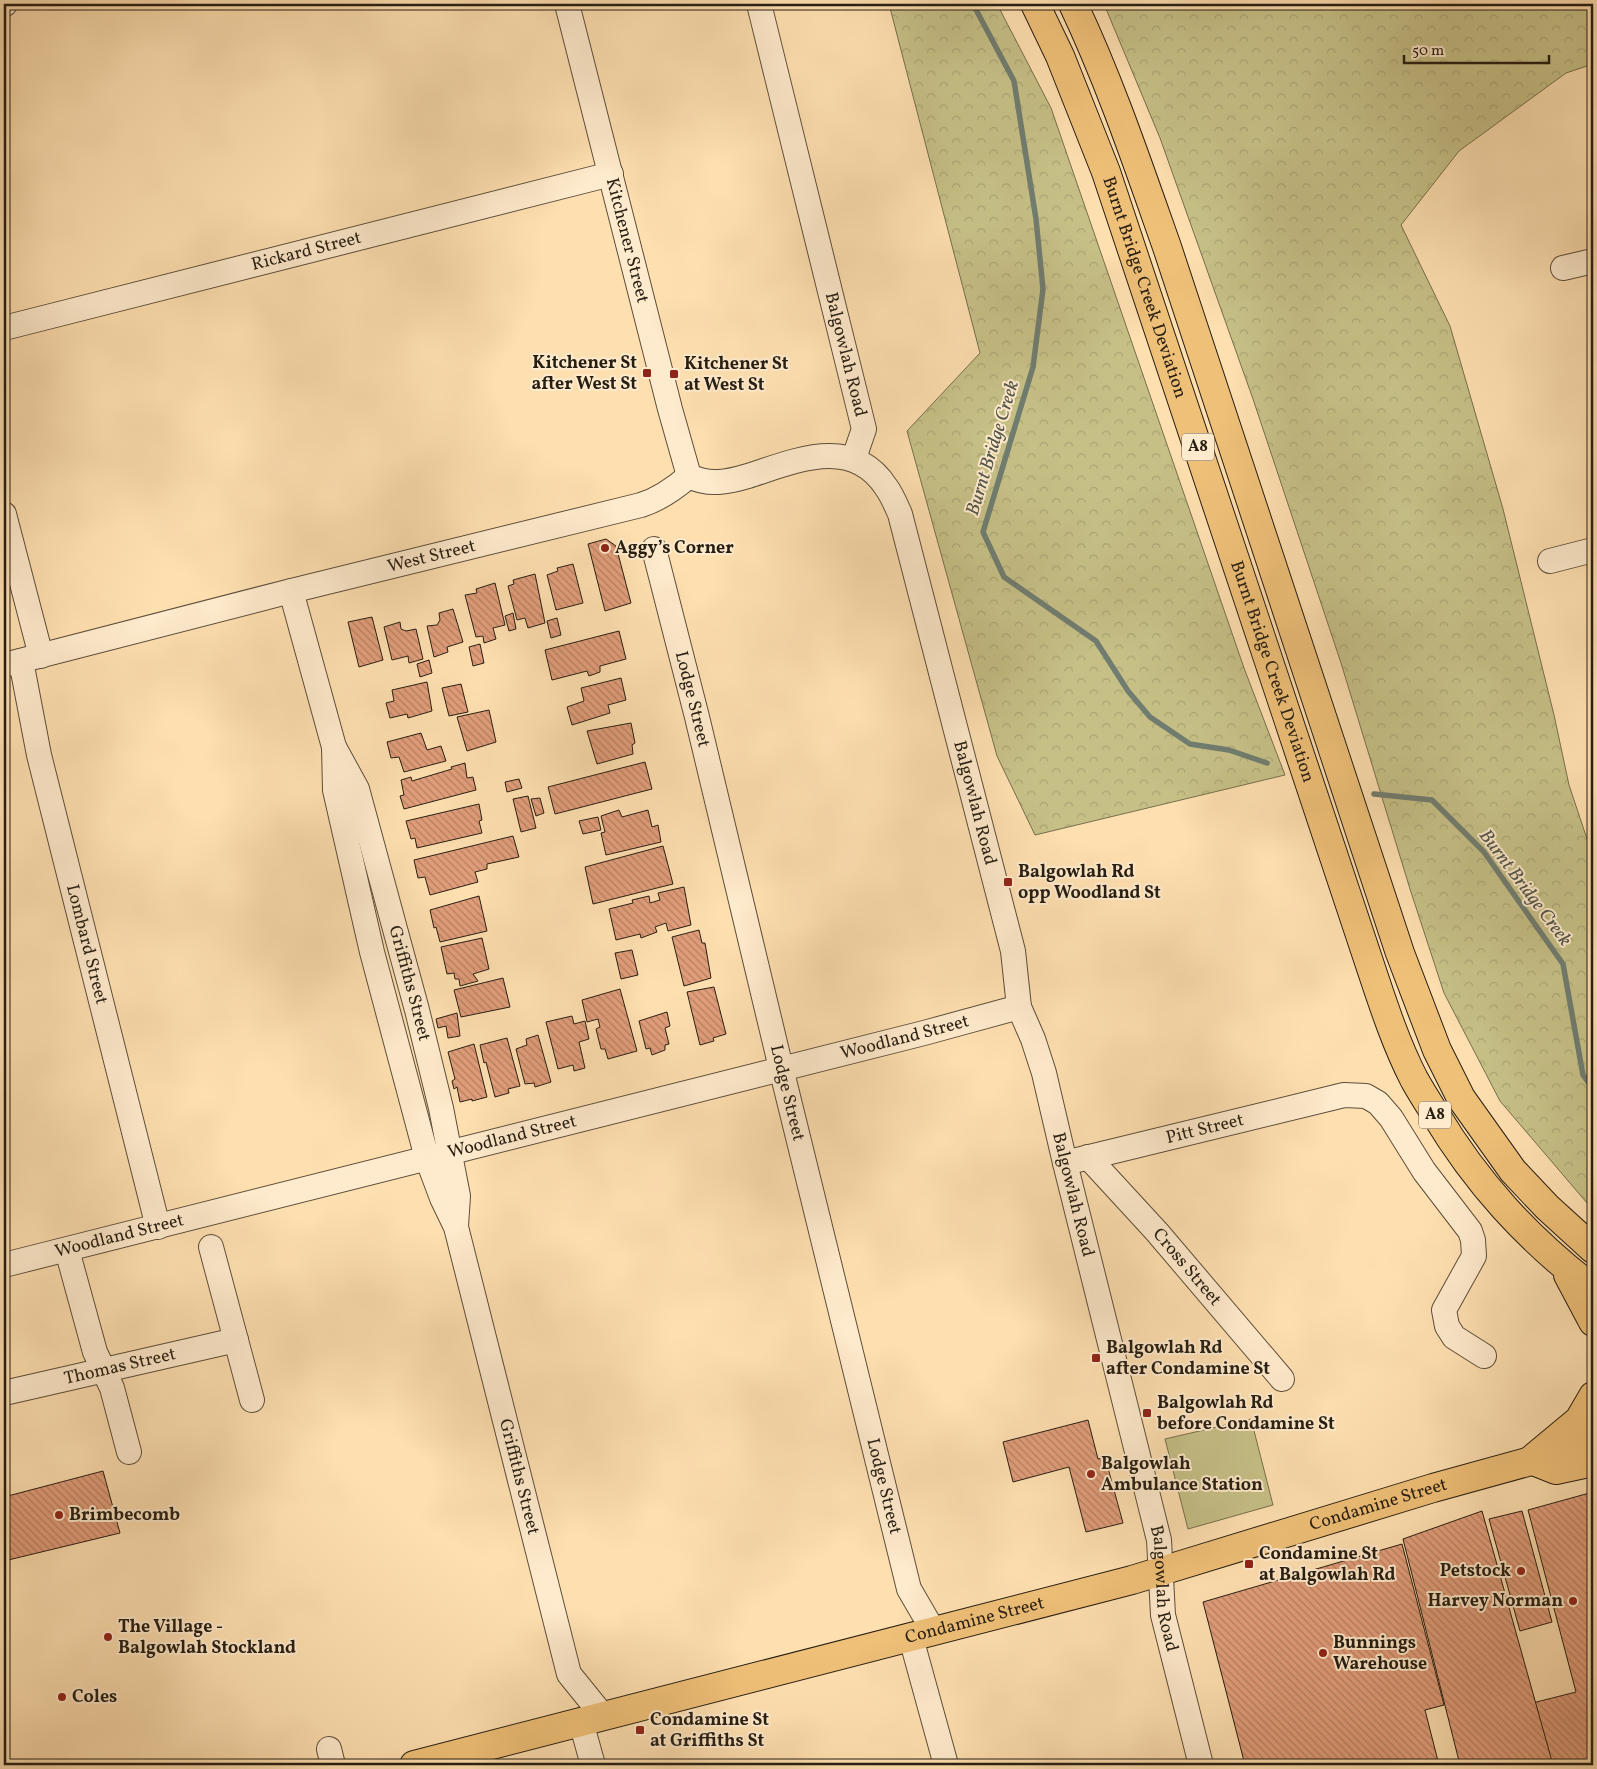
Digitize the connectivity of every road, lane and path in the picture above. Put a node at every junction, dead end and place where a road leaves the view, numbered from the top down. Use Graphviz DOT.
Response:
graph roads {
  1 [pos="568,4"];
  2 [pos="759,4"];
  3 [pos="1035,4"];
  4 [pos="1073,4"];
  5 [pos="611,174"];
  6 [pos="1593,260"];
  7 [pos="1563,268"];
  8 [pos="4,328"];
  9 [pos="854,458"];
  10 [pos="689,476"];
  11 [pos="4,514"];
  12 [pos="654,549"];
  13 [pos="1593,550"];
  14 [pos="1550,561"];
  15 [pos="291,591"];
  16 [pos="22,661"];
  17 [pos="1019,1007"];
  18 [pos="781,1068"];
  19 [pos="438,1156"];
  20 [pos="1088,1157"];
  21 [pos="1065,1163"];
  22 [pos="158,1227"];
  23 [pos="211,1247"];
  24 [pos="1593,1249"];
  25 [pos="67,1250"];
  26 [pos="1561,1264"];
  27 [pos="4,1266"];
  28 [pos="1593,1289"];
  29 [pos="1593,1322"];
  30 [pos="236,1340"];
  31 [pos="1484,1356"];
  32 [pos="105,1371"];
  33 [pos="1282,1380"];
  34 [pos="4,1393"];
  35 [pos="1593,1396"];
  36 [pos="252,1400"];
  37 [pos="1593,1423"];
  38 [pos="1593,1442"];
  39 [pos="129,1452"];
  40 [pos="1531,1460"];
  41 [pos="1593,1462"];
  42 [pos="1160,1572"];
  43 [pos="923,1635"];
  44 [pos="592,1719"];
  45 [pos="414,1765"];
  46 [pos="593,1765"];
  47 [pos="946,1765"];
  48 [pos="1201,1765"];
  1 -- 5 [label="street, Kitchener Street"];
  2 -- 9 [label="street, Balgowlah Road"];
  3 -- 26 [label="main road, Burnt Bridge Creek Deviation / A8"];
  4 -- 24 [label="main road, Burnt Bridge Creek Deviation / A8"];
  5 -- 8 [label="street, Rickard Street"];
  5 -- 10 [label="street, Kitchener Street"];
  6 -- 7 [label="street"];
  9 -- 10 [label="street"];
  9 -- 17 [label="street, Balgowlah Road"];
  10 -- 15 [label="street, West Street"];
  11 -- 16 [label="street, Lombard Street"];
  12 -- 18 [label="street, Lodge Street"];
  13 -- 14 [label="street"];
  15 -- 16 [label="street, West Street"];
  15 -- 19 [label="street, Griffiths Street"];
  16 -- 22 [label="street, Lombard Street"];
  17 -- 18 [label="street, Woodland Street"];
  17 -- 21 [label="street, Balgowlah Road"];
  18 -- 19 [label="street, Woodland Street"];
  18 -- 43 [label="street, Lodge Street"];
  19 -- 22 [label="street, Woodland Street"];
  19 -- 44 [label="street, Griffiths Street"];
  20 -- 21 [label="street, Pitt Street"];
  20 -- 31 [label="street, Pitt Street"];
  20 -- 33 [label="street, Cross Street"];
  21 -- 42 [label="street, Balgowlah Road"];
  22 -- 25 [label="street, Woodland Street"];
  23 -- 30 [label="street"];
  25 -- 27 [label="street, Woodland Street"];
  25 -- 32 [label="street"];
  26 -- 28 [label="main road, Burnt Bridge Creek Deviation / A8"];
  26 -- 29 [label="main road"];
  30 -- 32 [label="street, Thomas Street"];
  30 -- 36 [label="street"];
  32 -- 34 [label="street, Thomas Street"];
  32 -- 39 [label="street"];
  35 -- 40 [label="main road"];
  37 -- 40 [label="main road, Condamine Street"];
  38 -- 40 [label="main road, Condamine Street"];
  40 -- 41 [label="main road"];
  40 -- 42 [label="main road, Condamine Street"];
  42 -- 43 [label="main road, Condamine Street"];
  42 -- 48 [label="street, Balgowlah Road"];
  43 -- 44 [label="main road, Condamine Street"];
  43 -- 47 [label="street, Lodge Street"];
  44 -- 45 [label="main road, Condamine Street"];
  44 -- 46 [label="street, Griffiths Street"];
}
